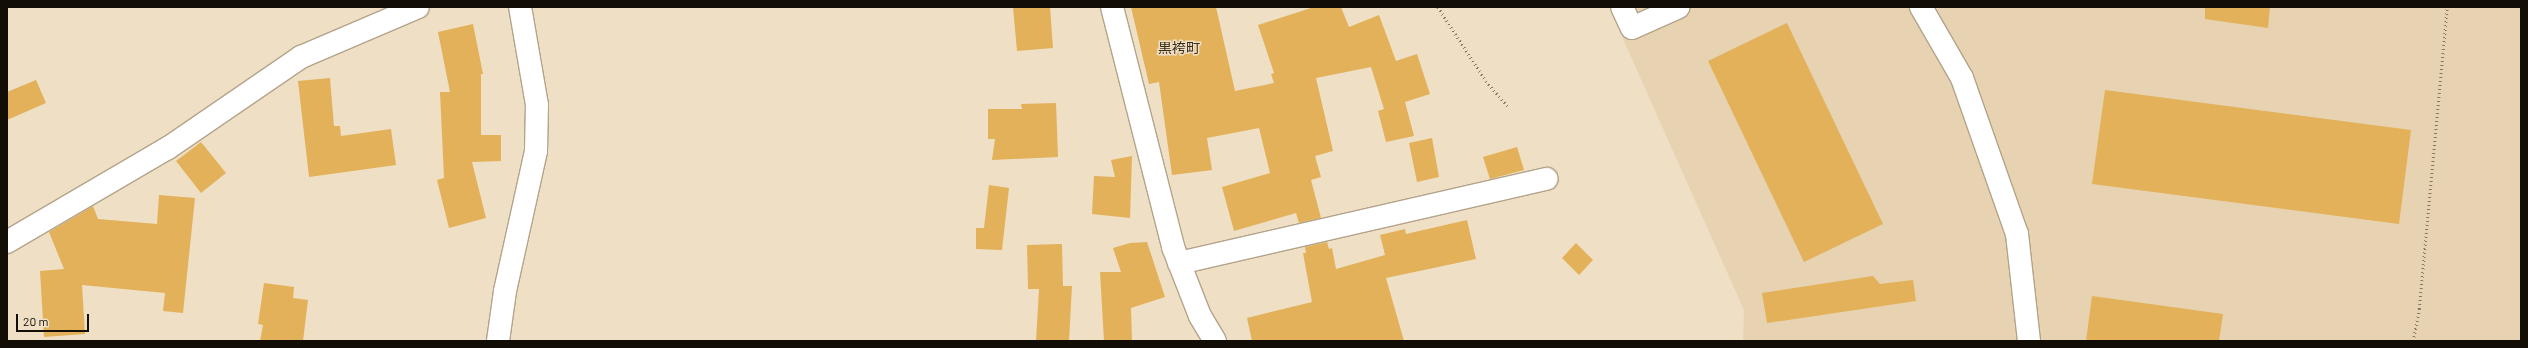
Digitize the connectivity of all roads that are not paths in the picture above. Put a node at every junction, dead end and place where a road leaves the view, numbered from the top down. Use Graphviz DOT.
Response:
graph roads {
  1 [pos="418,7"];
  2 [pos="520,7"];
  3 [pos="1112,7"];
  4 [pos="1622,7"];
  5 [pos="1679,7"];
  6 [pos="1920,7"];
  7 [pos="1547,179"];
  8 [pos="7,242"];
  9 [pos="1179,263"];
  10 [pos="498,341"];
  11 [pos="1215,341"];
  12 [pos="2029,341"];
  1 -- 8 [label="street"];
  2 -- 10 [label="street"];
  3 -- 9 [label="street"];
  4 -- 5 [label="street"];
  6 -- 12 [label="street"];
  7 -- 9 [label="street"];
  9 -- 11 [label="street"];
}
